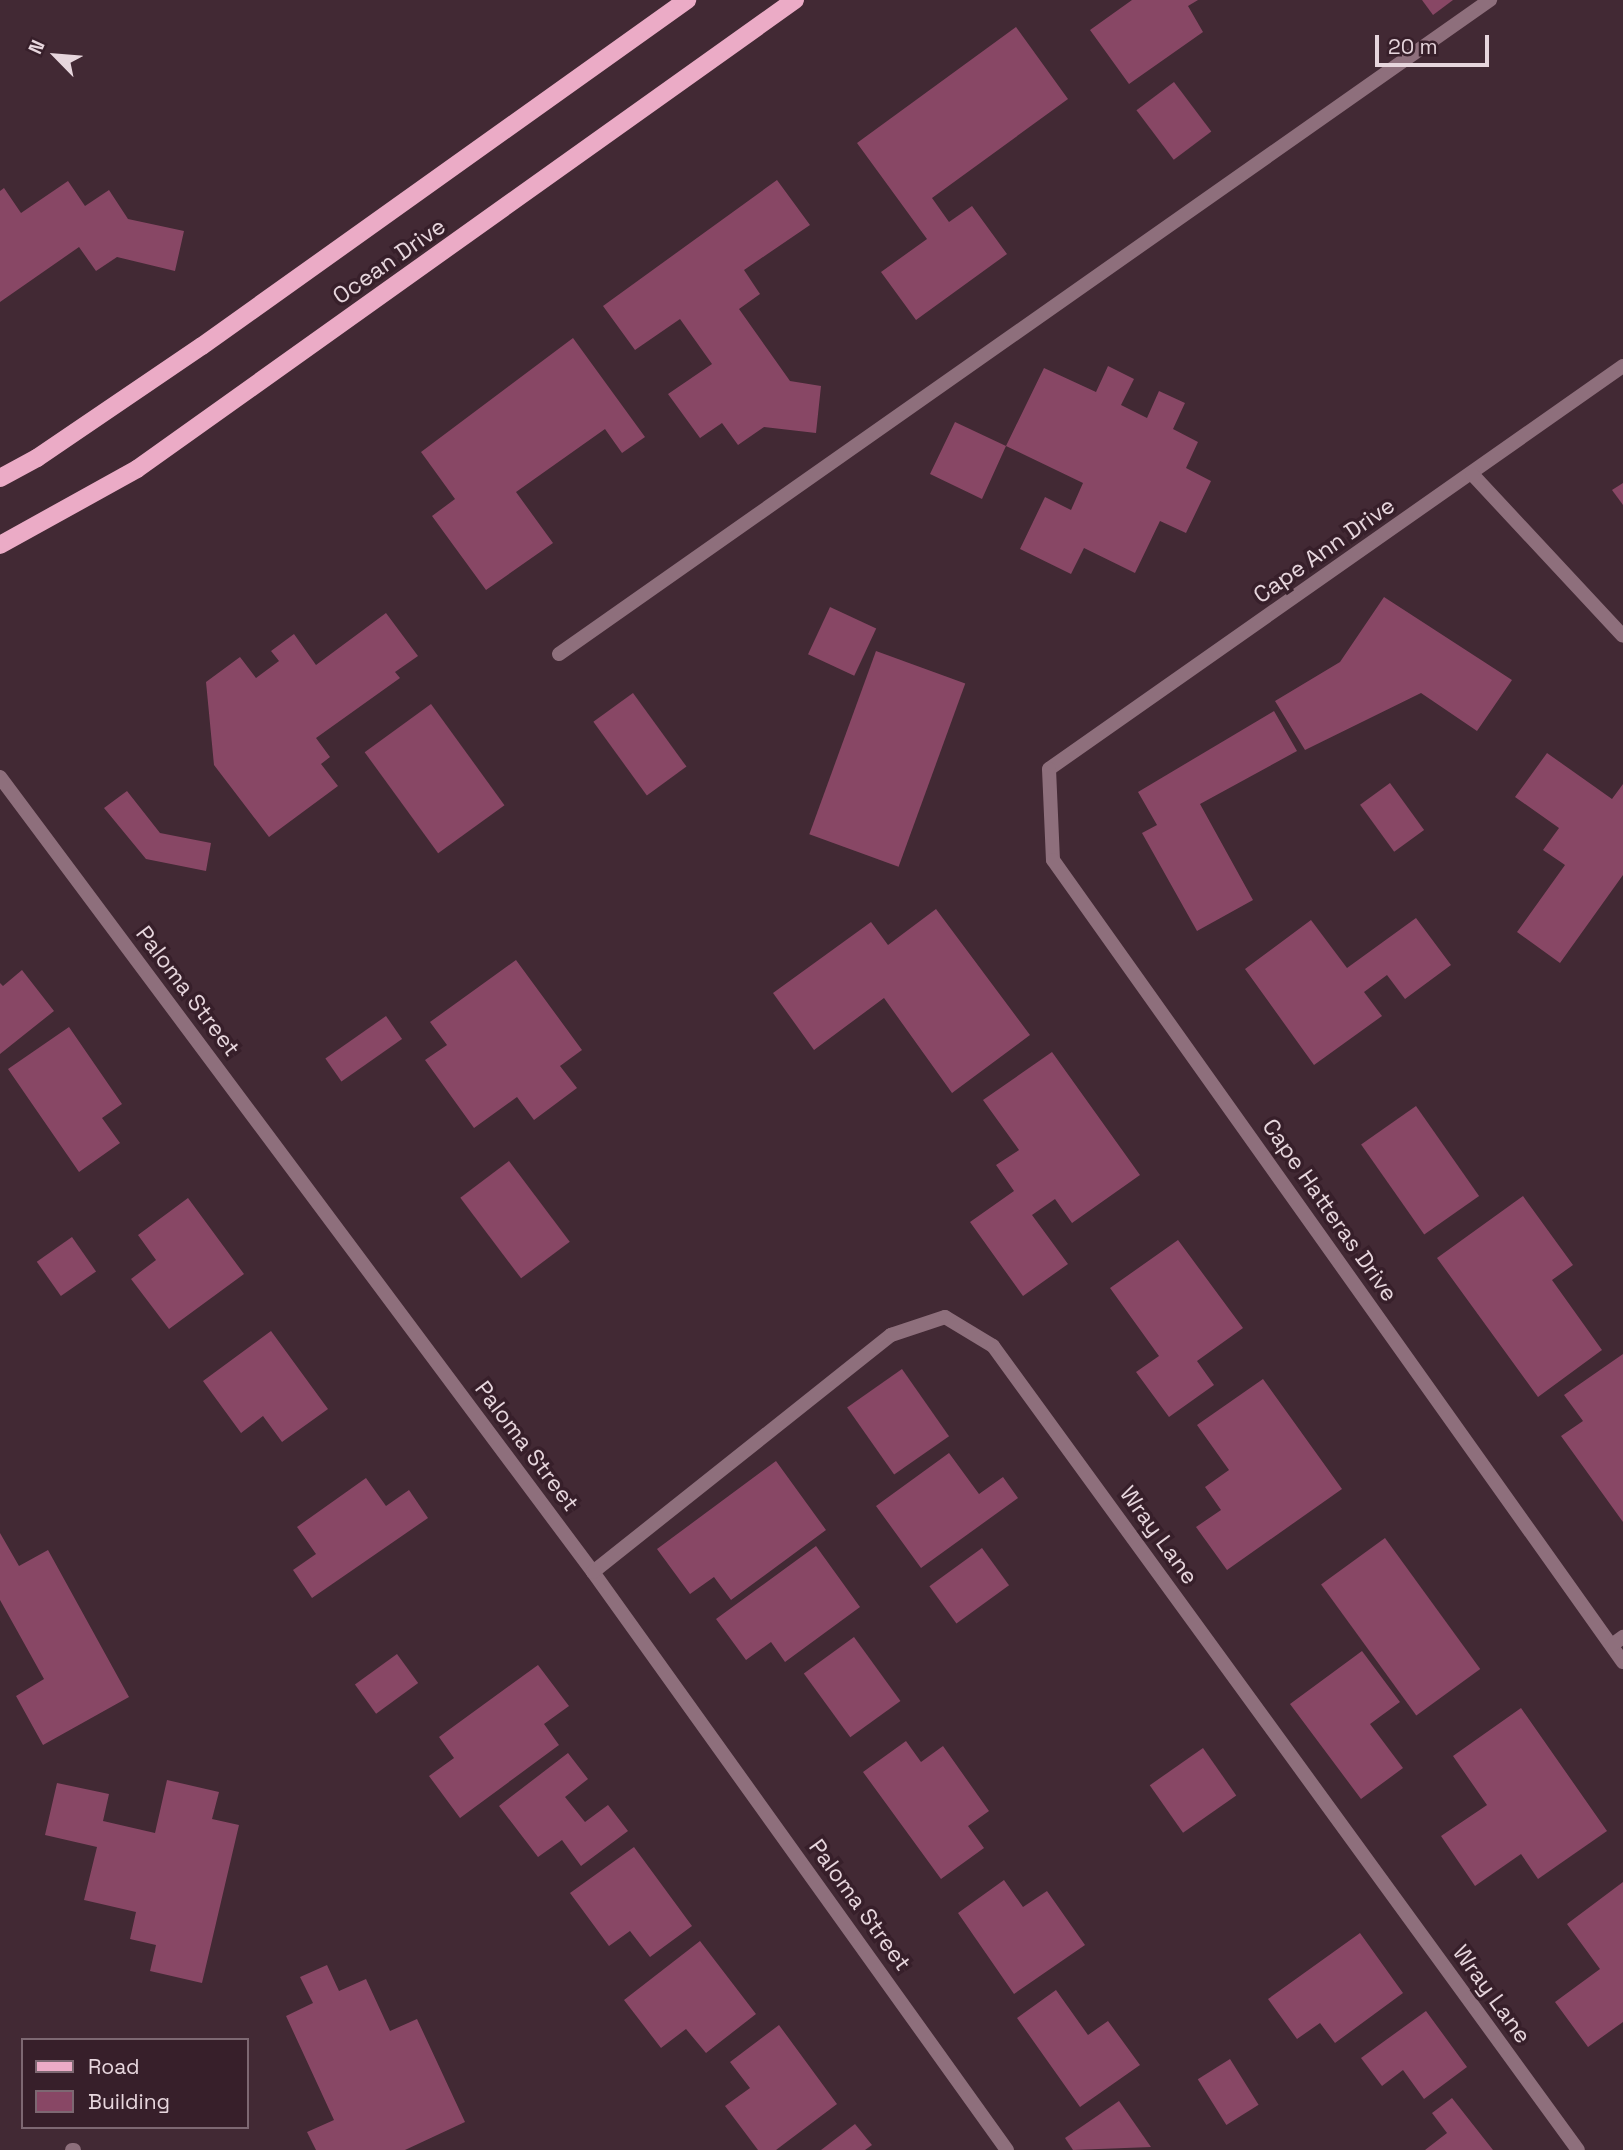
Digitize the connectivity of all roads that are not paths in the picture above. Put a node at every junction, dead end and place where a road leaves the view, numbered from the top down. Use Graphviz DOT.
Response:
graph roads {
  1 [pos="687,0"];
  2 [pos="795,0"];
  3 [pos="1490,0"];
  4 [pos="1623,366"];
  5 [pos="1472,474"];
  6 [pos="0,478"];
  7 [pos="0,545"];
  8 [pos="1623,636"];
  9 [pos="559,653"];
  10 [pos="1049,769"];
  11 [pos="0,777"];
  12 [pos="593,1572"];
  13 [pos="1617,1641"];
  14 [pos="1623,1662"];
  15 [pos="1007,2150"];
  16 [pos="1578,2150"];
  1 -- 6 [label="main road, Ocean Drive"];
  2 -- 7 [label="main road, Ocean Drive"];
  3 -- 9 [label="street"];
  4 -- 5 [label="street, Cape Ann Drive"];
  5 -- 8 [label="street"];
  5 -- 10 [label="street, Cape Ann Drive"];
  10 -- 13 [label="street, Cape Hatteras Drive"];
  11 -- 12 [label="street, Paloma Street"];
  12 -- 15 [label="street, Paloma Street"];
  12 -- 16 [label="street, Wray Lane"];
  13 -- 14 [label="street, Cape Hatteras Drive"];
}
